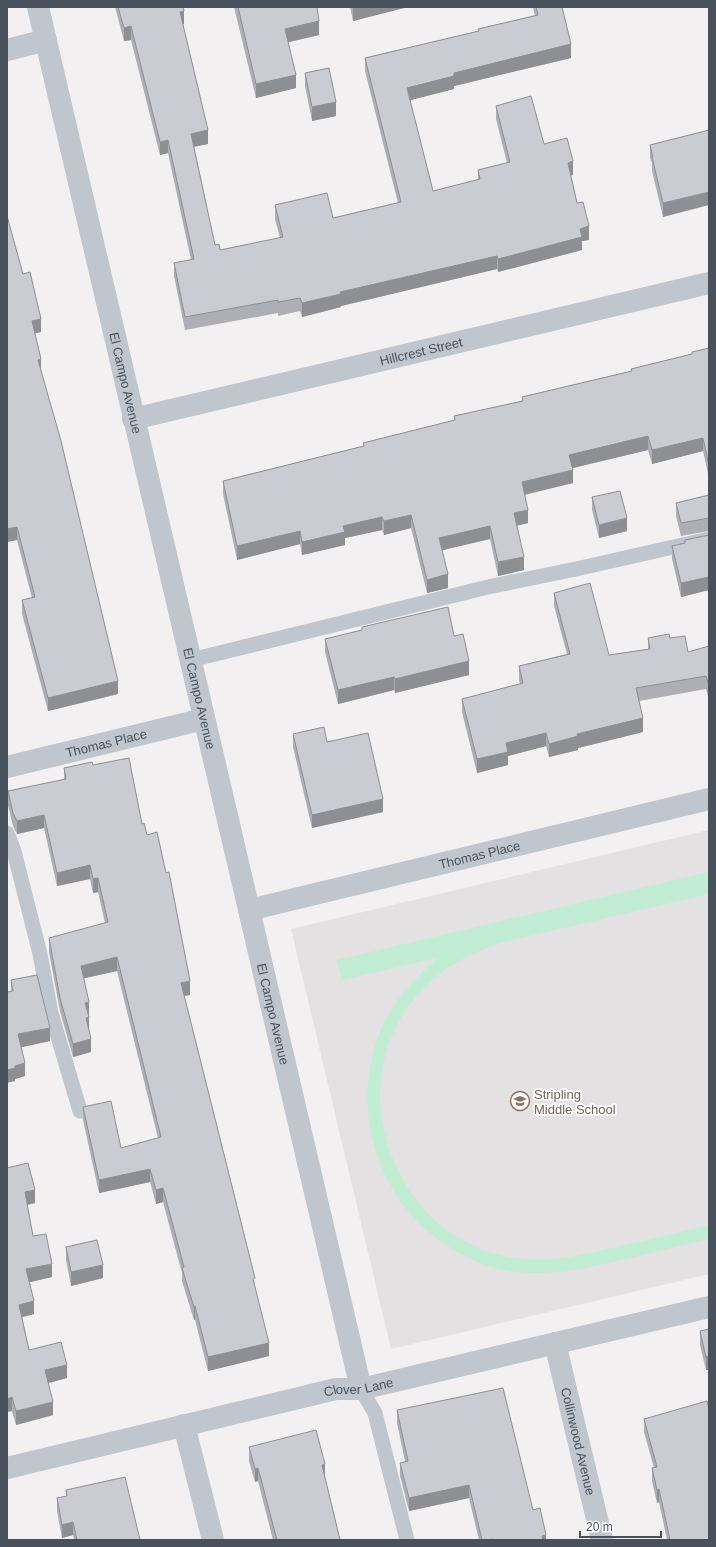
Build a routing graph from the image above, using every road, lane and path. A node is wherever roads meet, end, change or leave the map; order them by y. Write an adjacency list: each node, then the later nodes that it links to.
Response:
1 (38, 7): 2 (street, El Campo Avenue)
2 (46, 40): 3 (street); 5 (street, El Campo Avenue)
3 (7, 50)
4 (709, 283): 5 (street, Hillcrest Street)
5 (133, 419): 7 (street, El Campo Avenue)
6 (709, 539): 7 (lane)
7 (191, 660): 8 (street, El Campo Avenue)
8 (204, 719): 9 (street, Thomas Place); 12 (street, El Campo Avenue)
9 (7, 767)
10 (709, 799): 12 (street, Thomas Place)
11 (7, 833): 13 (lane)
12 (249, 910): 16 (street, El Campo Avenue)
13 (80, 1111)
14 (709, 1307): 15 (street, Clover Lane)
15 (555, 1343): 16 (street, Clover Lane); 21 (street, Collinwood Avenue)
16 (361, 1389): 17 (street, Clover Lane); 20 (lane)
17 (184, 1425): 18 (street, Clover Lane); 19 (street)
18 (7, 1468)
19 (213, 1540)
20 (407, 1540)
21 (602, 1540)

